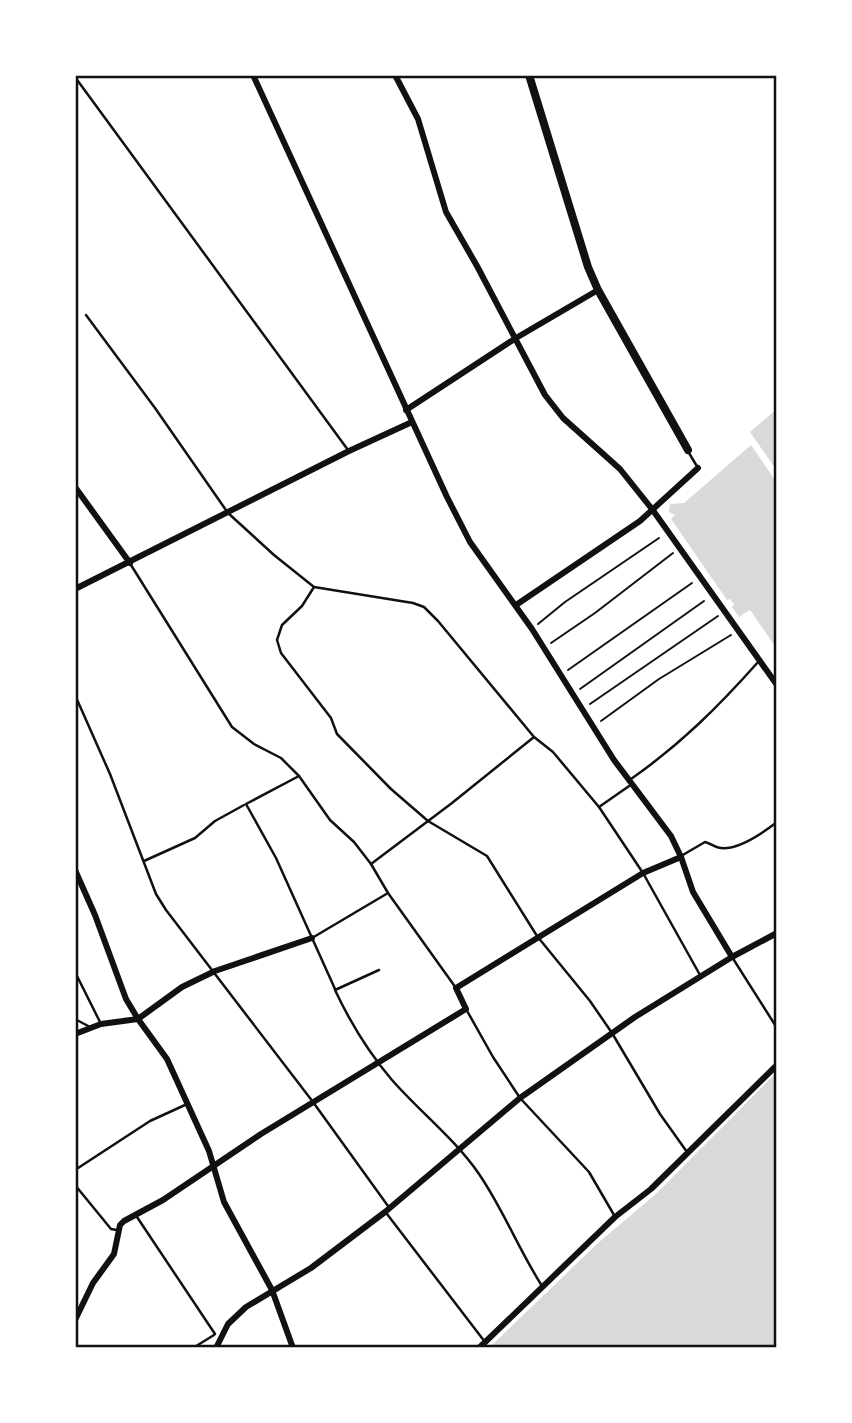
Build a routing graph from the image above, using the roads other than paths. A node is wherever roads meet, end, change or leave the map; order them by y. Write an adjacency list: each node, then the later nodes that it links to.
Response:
1 (253, 75): 8 (street)
2 (395, 75): 7 (street)
3 (529, 75): 5 (street)
4 (75, 77): 11 (lane)
5 (598, 290): 7 (street); 10 (street)
6 (86, 315): 15 (lane)
7 (516, 338): 8 (street); 14 (street)
8 (406, 410): 9 (street)
9 (412, 422): 11 (street); 19 (street)
10 (688, 450): 12 (lane)
11 (349, 451): 15 (street)
12 (698, 468): 14 (street)
13 (75, 487): 16 (street)
14 (652, 509): 19 (street); 20 (street)
15 (228, 513): 16 (street); 17 (lane)
16 (130, 563): 18 (street); 24 (lane)
17 (314, 587): 23 (lane); 28 (lane)
18 (75, 589)
19 (516, 605): 25 (street)
20 (759, 661): 21 (street); 25 (lane)
21 (777, 685)
22 (75, 695): 31 (lane)
23 (534, 737): 27 (lane); 28 (lane)
24 (299, 776): 26 (lane); 32 (lane)
25 (631, 782): 27 (lane); 30 (street)
26 (246, 804): 31 (lane); 38 (lane)
27 (599, 807): 34 (lane)
28 (428, 821): 32 (lane); 37 (lane)
29 (777, 822): 30 (lane)
30 (681, 857): 34 (street); 39 (street)
31 (144, 862): 41 (lane)
32 (371, 864): 35 (lane)
33 (75, 870): 48 (street)
34 (643, 873): 37 (street); 43 (lane)
35 (388, 893): 38 (lane); 44 (lane)
36 (776, 935): 39 (street)
37 (537, 936): 44 (street); 52 (lane)
38 (312, 938): 41 (street); 45 (lane)
39 (732, 957): 43 (street); 51 (lane)
40 (379, 970): 45 (lane)
41 (215, 971): 48 (street); 57 (lane)
42 (75, 972): 49 (lane)
43 (701, 976): 52 (street)
44 (456, 988): 46 (street)
45 (335, 990): 54 (lane)
46 (466, 1009): 54 (street); 56 (lane)
47 (75, 1019): 50 (lane)
48 (138, 1019): 49 (street); 58 (street)
49 (101, 1024): 50 (street)
50 (90, 1027): 53 (street)
51 (777, 1028)
52 (612, 1033): 56 (street); 60 (lane)
53 (75, 1034)
54 (379, 1062): 57 (street); 59 (lane)
55 (777, 1065): 60 (street)
56 (520, 1098): 59 (street); 66 (lane)
57 (313, 1102): 61 (street); 64 (lane)
58 (188, 1103): 61 (street); 62 (lane)
59 (459, 1150): 64 (street); 68 (lane)
60 (688, 1153): 66 (street)
61 (213, 1165): 65 (street); 69 (street)
62 (75, 1170)
63 (75, 1185): 67 (lane)
64 (388, 1211): 69 (street); 72 (lane)
65 (136, 1215): 67 (street); 71 (lane)
66 (615, 1217): 68 (street)
67 (118, 1231): 70 (street)
68 (542, 1286): 72 (street)
69 (272, 1290): 71 (street); 75 (street)
70 (75, 1320)
71 (218, 1334): 73 (lane); 74 (street)
72 (485, 1342): 76 (street)
73 (193, 1348)
74 (216, 1348)
75 (293, 1348)
76 (479, 1348)

